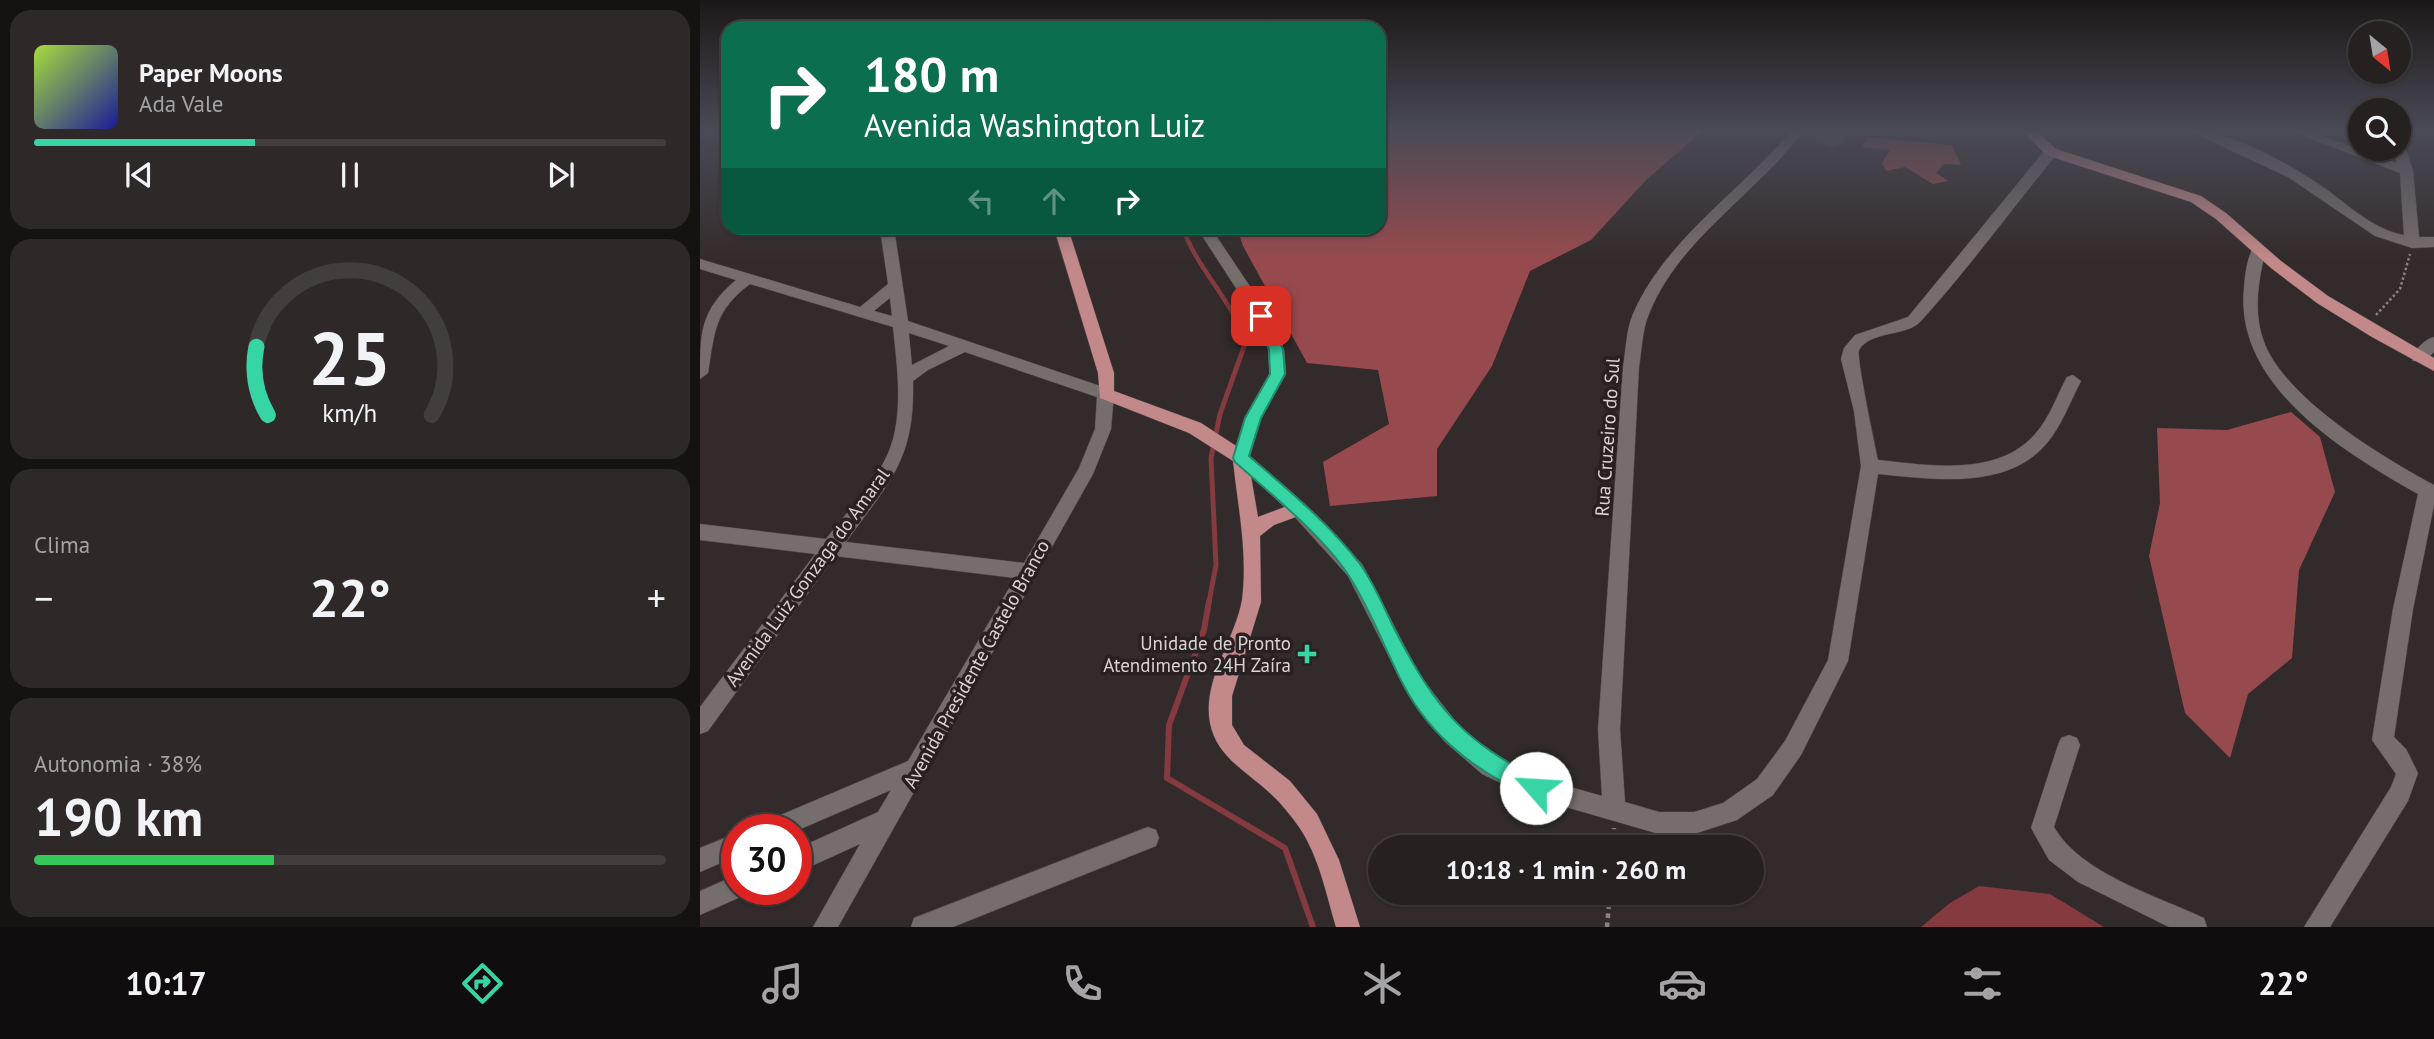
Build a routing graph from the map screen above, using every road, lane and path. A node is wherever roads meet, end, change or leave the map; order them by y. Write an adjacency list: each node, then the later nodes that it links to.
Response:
1 (1760, 173): 38 (street, Rua Cruzeiro do Sul)
2 (2034, 173): 28 (street)
3 (2117, 173): 11 (main road)
4 (2290, 173): 10 (street)
5 (2406, 173): 10 (street)
6 (888, 235): 14 (street, Avenida Luiz Gonzaga do Amaral)
7 (1063, 235): 26 (main road, Avenida Presidente Castelo Branco)
8 (1209, 235): 27 (street)
9 (2434, 242): 10 (street)
10 (2412, 243): 17 (path)
11 (2259, 249): 17 (main road); 29 (street)
12 (700, 264): 13 (street)
13 (747, 279): 15 (street); 23 (street)
14 (896, 285): 15 (street); 16 (street, Avenida Luiz Gonzaga do Amaral)
15 (863, 312): 16 (street)
16 (900, 324): 18 (street); 25 (street, Avenida Luiz Gonzaga do Amaral)
17 (2364, 326): 21 (main road)
18 (930, 334): 20 (street); 25 (street)
19 (2434, 342): 21 (street)
20 (964, 346): 25 (street); 26 (street)
21 (2419, 357): 22 (main road)
22 (2434, 365)
23 (700, 373)
24 (2073, 381): 28 (street)
25 (905, 382): 33 (street, Avenida Luiz Gonzaga do Amaral)
26 (1106, 394): 27 (main road); 34 (street, Avenida Presidente Castelo Branco)
27 (1241, 458): 30 (street); 32 (main road)
28 (1870, 466): 38 (street)
29 (2431, 492): 53 (street)
30 (1298, 509): 32 (main road); 38 (street)
31 (700, 532): 33 (street)
32 (1250, 534): 50 (main road)
33 (829, 548): 34 (street); 35 (street, Avenida Luiz Gonzaga do Amaral)
34 (1027, 571): 37 (street, Avenida Presidente Castelo Branco)
35 (700, 724)
36 (2069, 745): 52 (street)
37 (917, 768): 39 (street); 40 (street, Avenida Presidente Castelo Branco)
38 (1614, 807)
39 (809, 814)
40 (887, 820): 43 (street); 48 (street, Avenida Presidente Castelo Branco)
41 (1148, 838): 49 (street)
42 (721, 851): 44 (street)
43 (812, 854)
44 (700, 860)
45 (721, 894): 46 (street)
46 (700, 903)
47 (1609, 905): 51 (path)
48 (825, 927)
49 (923, 927)
50 (1348, 927)
51 (1607, 927)
52 (2195, 927)
53 (2316, 927)

